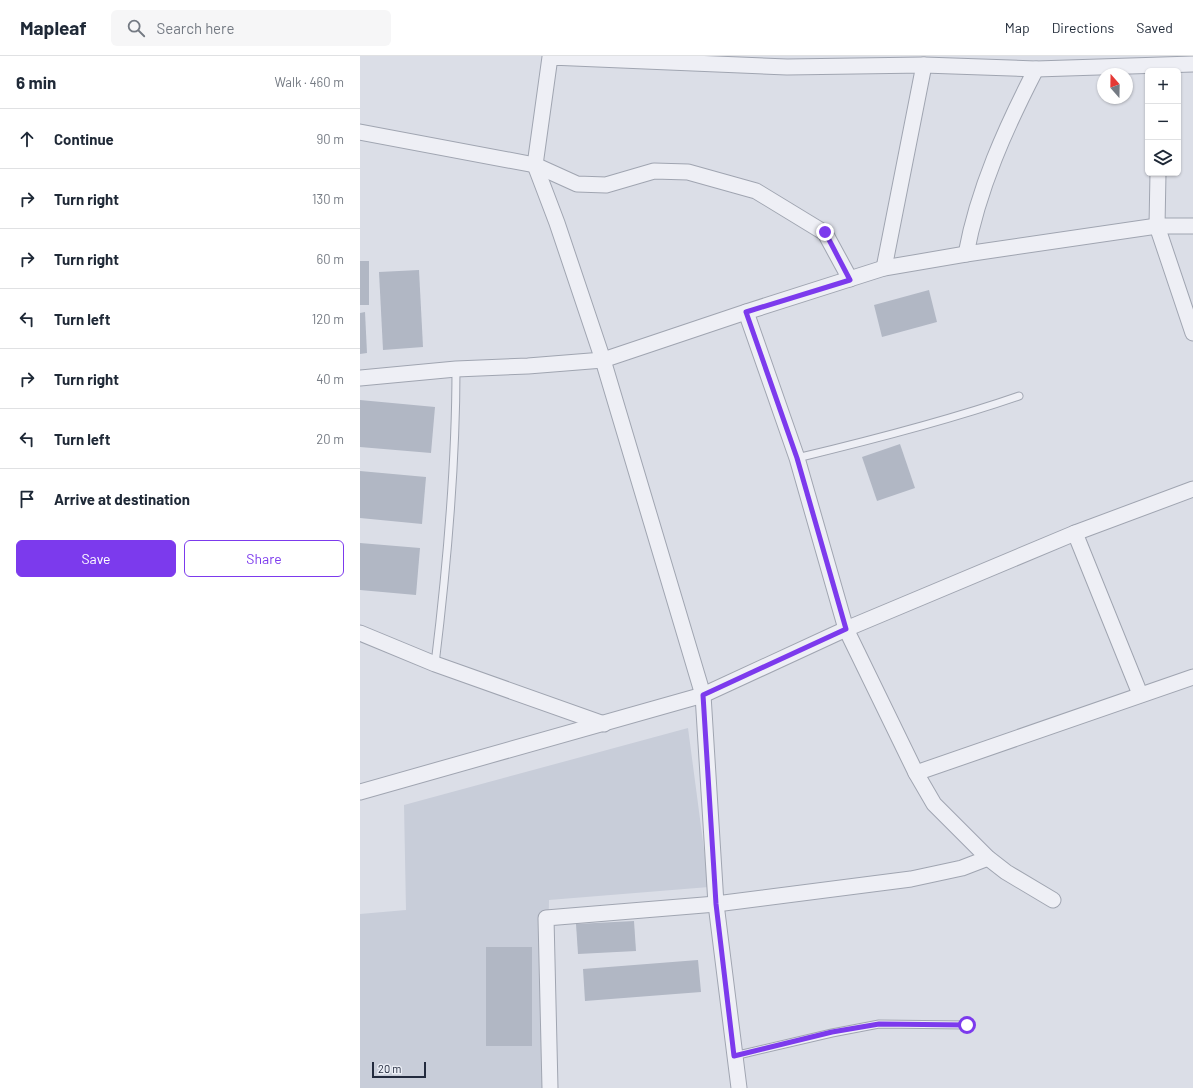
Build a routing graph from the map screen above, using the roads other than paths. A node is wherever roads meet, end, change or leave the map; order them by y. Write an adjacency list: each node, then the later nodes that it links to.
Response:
1 (1159, 64): 2 (street); 4 (street)
2 (1193, 64)
3 (924, 65): 4 (street); 6 (street); 11 (street)
4 (1036, 69): 10 (street)
5 (360, 132): 6 (street)
6 (535, 165): 12 (street); 15 (street)
7 (1158, 176): 8 (street)
8 (1157, 226): 9 (street); 10 (street); 14 (street)
9 (1193, 226)
10 (966, 254): 11 (street)
11 (884, 268): 12 (street)
12 (850, 280): 13 (street)
13 (746, 312): 15 (street); 19 (street)
14 (1193, 333)
15 (603, 360): 16 (street); 27 (street)
16 (456, 369): 17 (street); 24 (lane)
17 (360, 378)
18 (1019, 396): 19 (lane)
19 (797, 458): 22 (street)
20 (1193, 489): 21 (street)
21 (1075, 533): 22 (street); 26 (street)
22 (846, 629): 27 (street); 29 (street)
23 (360, 633): 24 (street)
24 (435, 664): 28 (street)
25 (1193, 677): 26 (street)
26 (1140, 694): 29 (street)
27 (703, 695): 28 (street); 33 (street)
28 (604, 724): 30 (street)
29 (916, 773): 31 (street)
30 (360, 792)
31 (988, 858): 32 (street); 33 (street)
32 (1053, 900)
33 (716, 904): 35 (street); 36 (street)
34 (967, 1025): 35 (lane)
35 (734, 1056): 37 (street)
36 (550, 1088)
37 (739, 1088)

